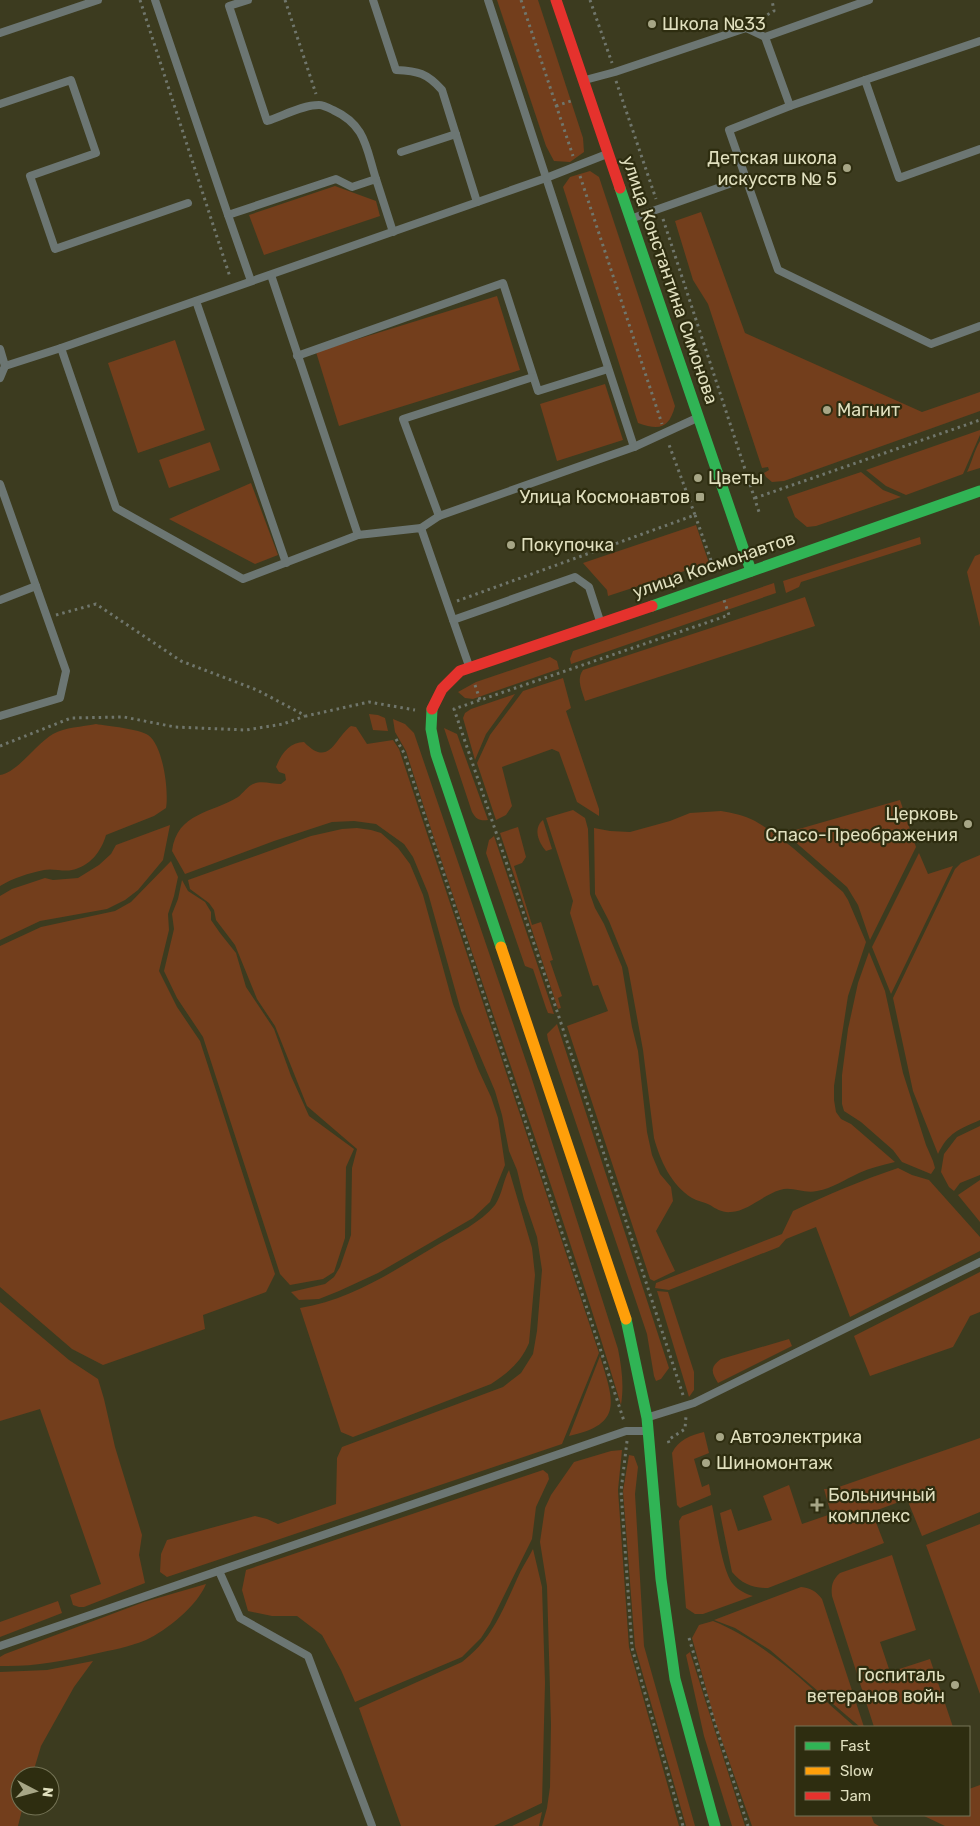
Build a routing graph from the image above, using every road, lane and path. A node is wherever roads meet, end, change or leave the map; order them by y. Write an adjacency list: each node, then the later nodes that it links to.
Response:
1 (98, 0): 14 (lane)
2 (140, 0): 43 (path)
3 (155, 0): 38 (lane)
4 (248, 0): 24 (lane)
5 (285, 0): 24 (path)
6 (373, 0): 27 (lane)
7 (488, 0): 32 (lane)
8 (521, 0): 25 (path)
9 (556, 0): 18 (main road, улица Константина Симонова)
10 (590, 0): 17 (path)
11 (772, 0): 13 (path)
12 (869, 0): 15 (lane)
13 (746, 28): 15 (lane); 17 (lane)
14 (0, 33)
15 (765, 37): 26 (lane)
16 (980, 41): 19 (lane)
17 (615, 72): 18 (lane); 20 (path)
18 (584, 80): 30 (main road, улица Константина Симонова)
19 (865, 80): 26 (lane); 28 (lane)
20 (616, 85): 21 (path); 37 (path)
21 (612, 87)
22 (571, 101): 25 (path)
23 (0, 104): 36 (lane)
24 (320, 105): 34 (lane)
25 (556, 106): 31 (path)
26 (790, 106): 33 (lane)
27 (456, 134): 29 (lane); 35 (lane)
28 (980, 149)
29 (401, 152)
30 (608, 154): 31 (lane); 39 (main road, улица Константина Симонова)
31 (577, 167): 32 (lane); 55 (path)
32 (546, 178): 35 (lane); 50 (lane)
33 (746, 178): 37 (lane); 45 (lane)
34 (376, 179): 38 (lane); 40 (lane)
35 (477, 202): 40 (lane)
36 (188, 203)
37 (659, 208): 39 (lane); 59 (path)
38 (228, 215): 42 (lane)
39 (631, 219): 53 (main road, улица Константина Симонова)
40 (393, 232): 41 (lane)
41 (270, 275): 42 (lane); 48 (lane)
42 (251, 282): 43 (lane)
43 (233, 288): 44 (lane)
44 (196, 301): 46 (lane); 65 (lane)
45 (980, 326)
46 (61, 348): 49 (lane); 65 (lane)
47 (0, 349): 49 (lane)
48 (297, 356): 51 (lane); 64 (lane)
49 (2, 368): 52 (lane)
50 (608, 369): 51 (lane); 56 (lane)
51 (533, 377): 62 (lane)
52 (0, 378)
53 (699, 417): 55 (lane); 66 (main road, улица Константина Симонова)
54 (980, 420): 59 (path)
55 (664, 432): 56 (lane); 60 (path)
56 (634, 446): 62 (lane)
57 (0, 484): 68 (lane)
58 (980, 490): 66 (main road, улица Космонавтов)
59 (755, 498): 61 (path)
60 (695, 515): 67 (path); 70 (path)
61 (760, 515)
62 (439, 516): 63 (lane)
63 (421, 528): 64 (lane); 70 (lane)
64 (358, 535): 65 (lane)
65 (286, 563)
66 (751, 571): 67 (main road, улица Космонавтов)
67 (719, 583): 73 (main road, улица Космонавтов); 81 (path)
68 (36, 586): 69 (lane); 71 (lane)
69 (0, 600)
70 (448, 605): 72 (lane)
71 (47, 617): 76 (lane); 77 (path)
72 (453, 620): 73 (lane); 74 (lane)
73 (601, 623): 74 (main road, улица Космонавтов)
74 (465, 670): 75 (main road)
75 (430, 713): 77 (path); 82 (main road)
76 (0, 716)
77 (306, 716): 79 (path)
78 (396, 739): 83 (path)
79 (0, 746)
80 (980, 1262): 81 (lane)
81 (687, 1406): 82 (lane); 85 (path)
82 (647, 1418): 84 (main road)
83 (626, 1431): 84 (lane); 86 (lane); 90 (path)
84 (648, 1431): 91 (main road)
85 (669, 1449)
86 (218, 1571): 88 (lane); 89 (lane)
87 (688, 1631): 92 (path)
88 (0, 1646)
89 (372, 1826)
90 (683, 1826)
91 (715, 1826)
92 (748, 1826)

